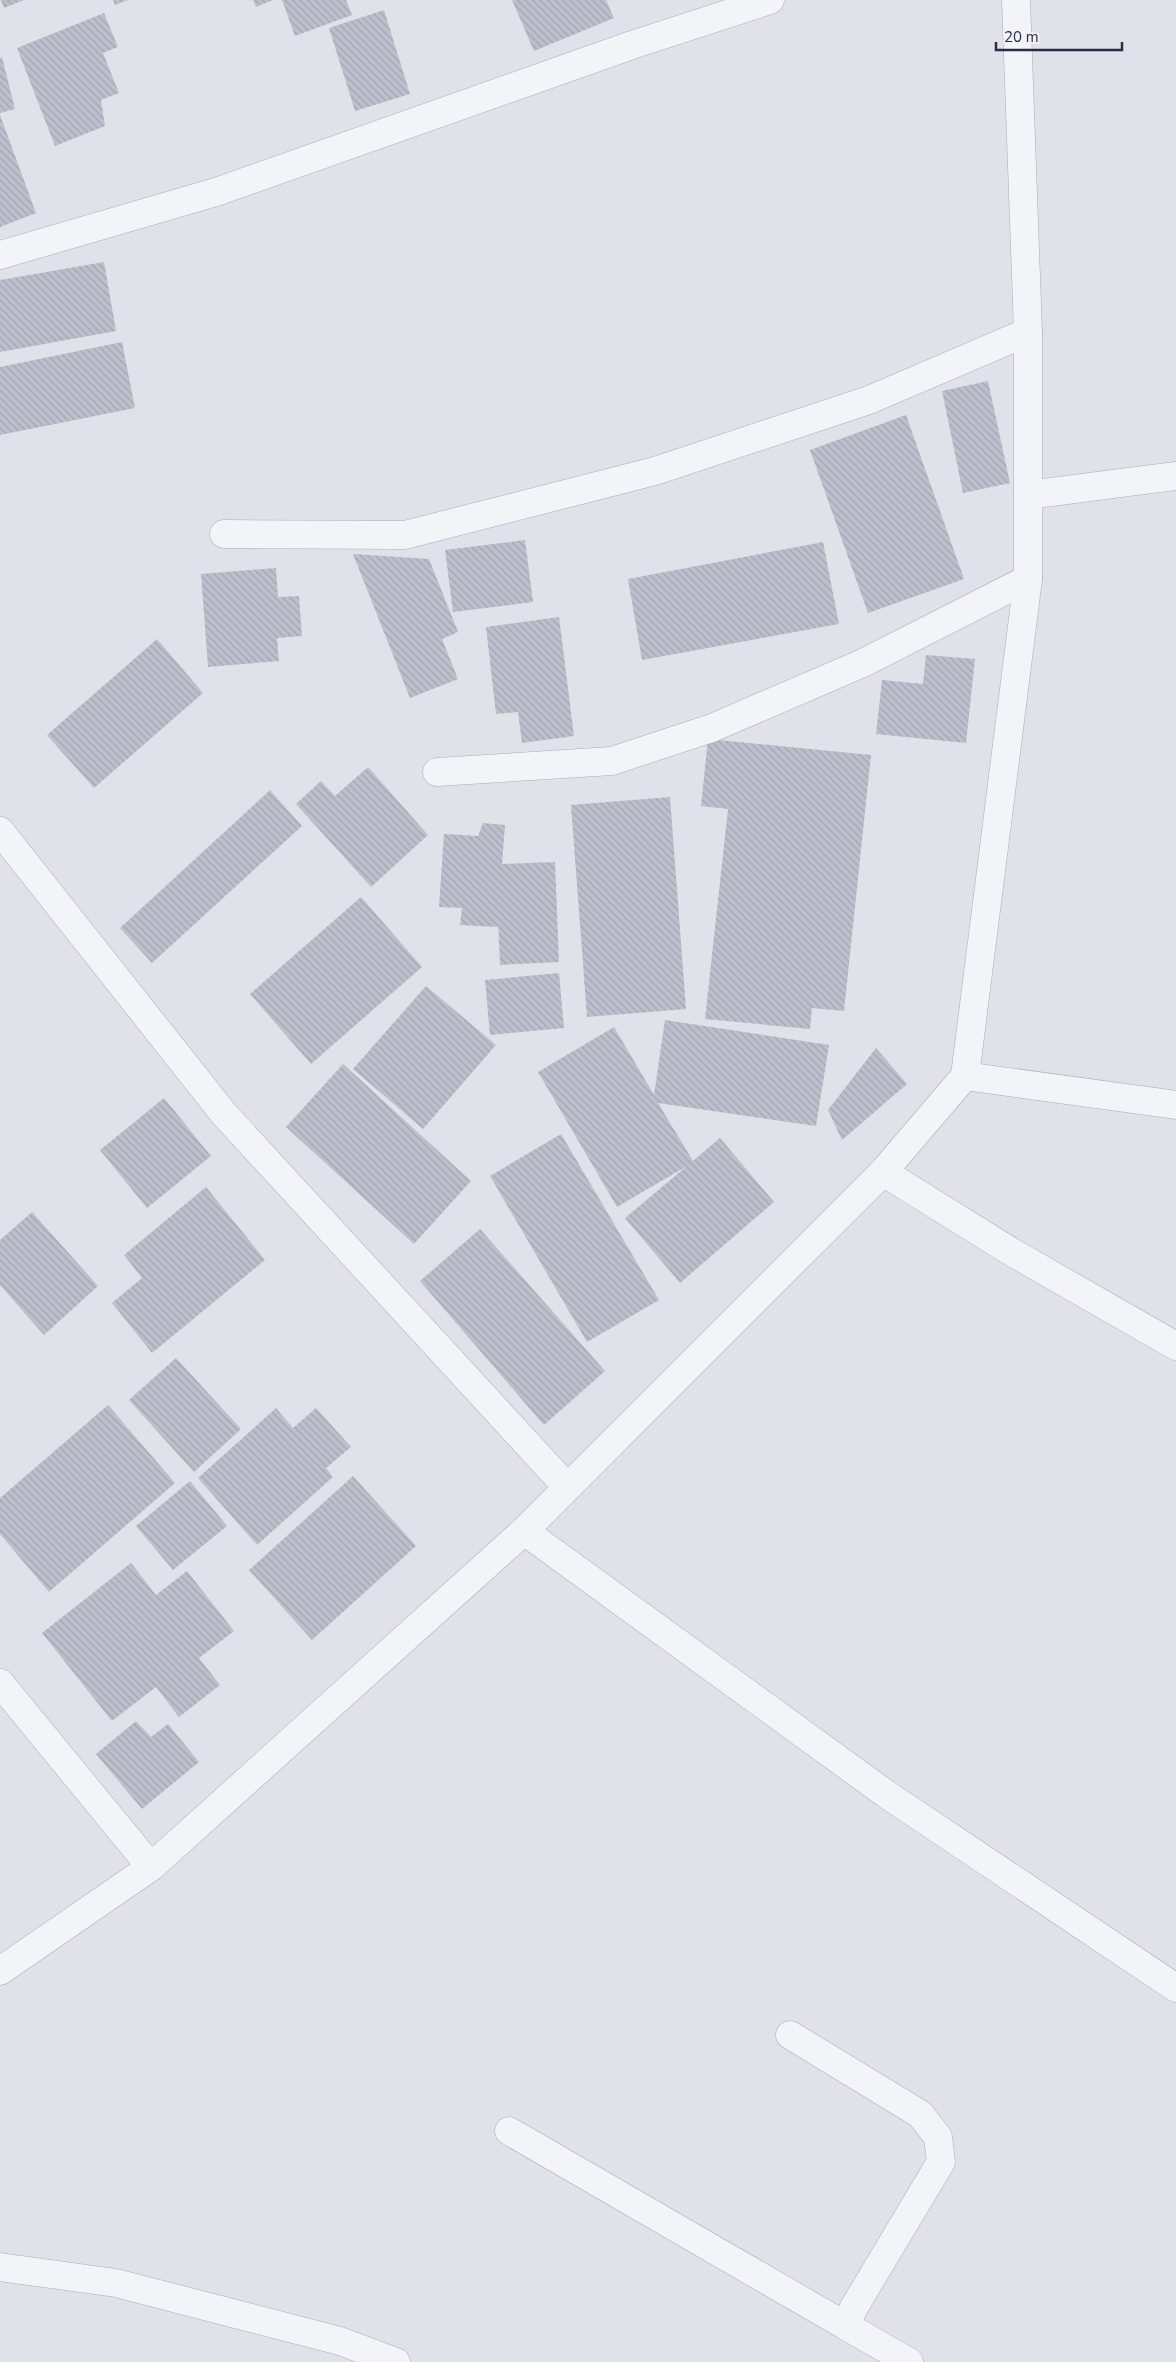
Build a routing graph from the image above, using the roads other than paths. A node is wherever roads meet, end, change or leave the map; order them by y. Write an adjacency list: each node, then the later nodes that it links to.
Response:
1 (770, 0): 3 (street)
2 (1016, 0): 4 (street)
3 (0, 255)
4 (1028, 332): 6 (street); 7 (street)
5 (1176, 476): 6 (street)
6 (1028, 495): 8 (street)
7 (224, 534)
8 (1028, 579): 9 (street); 11 (street)
9 (437, 772)
10 (0, 831): 15 (street)
11 (965, 1076): 12 (street); 13 (street)
12 (1176, 1105)
13 (883, 1172): 14 (street); 15 (street)
14 (1176, 1346)
15 (568, 1487): 16 (street)
16 (524, 1531): 18 (street); 20 (street)
17 (0, 1683): 18 (street)
18 (150, 1867): 19 (street)
19 (0, 1971)
20 (1176, 1988)
21 (790, 2035): 24 (street)
22 (509, 2131): 24 (street)
23 (0, 2267): 25 (street)
24 (846, 2326): 26 (street)
25 (396, 2362)
26 (909, 2362)

